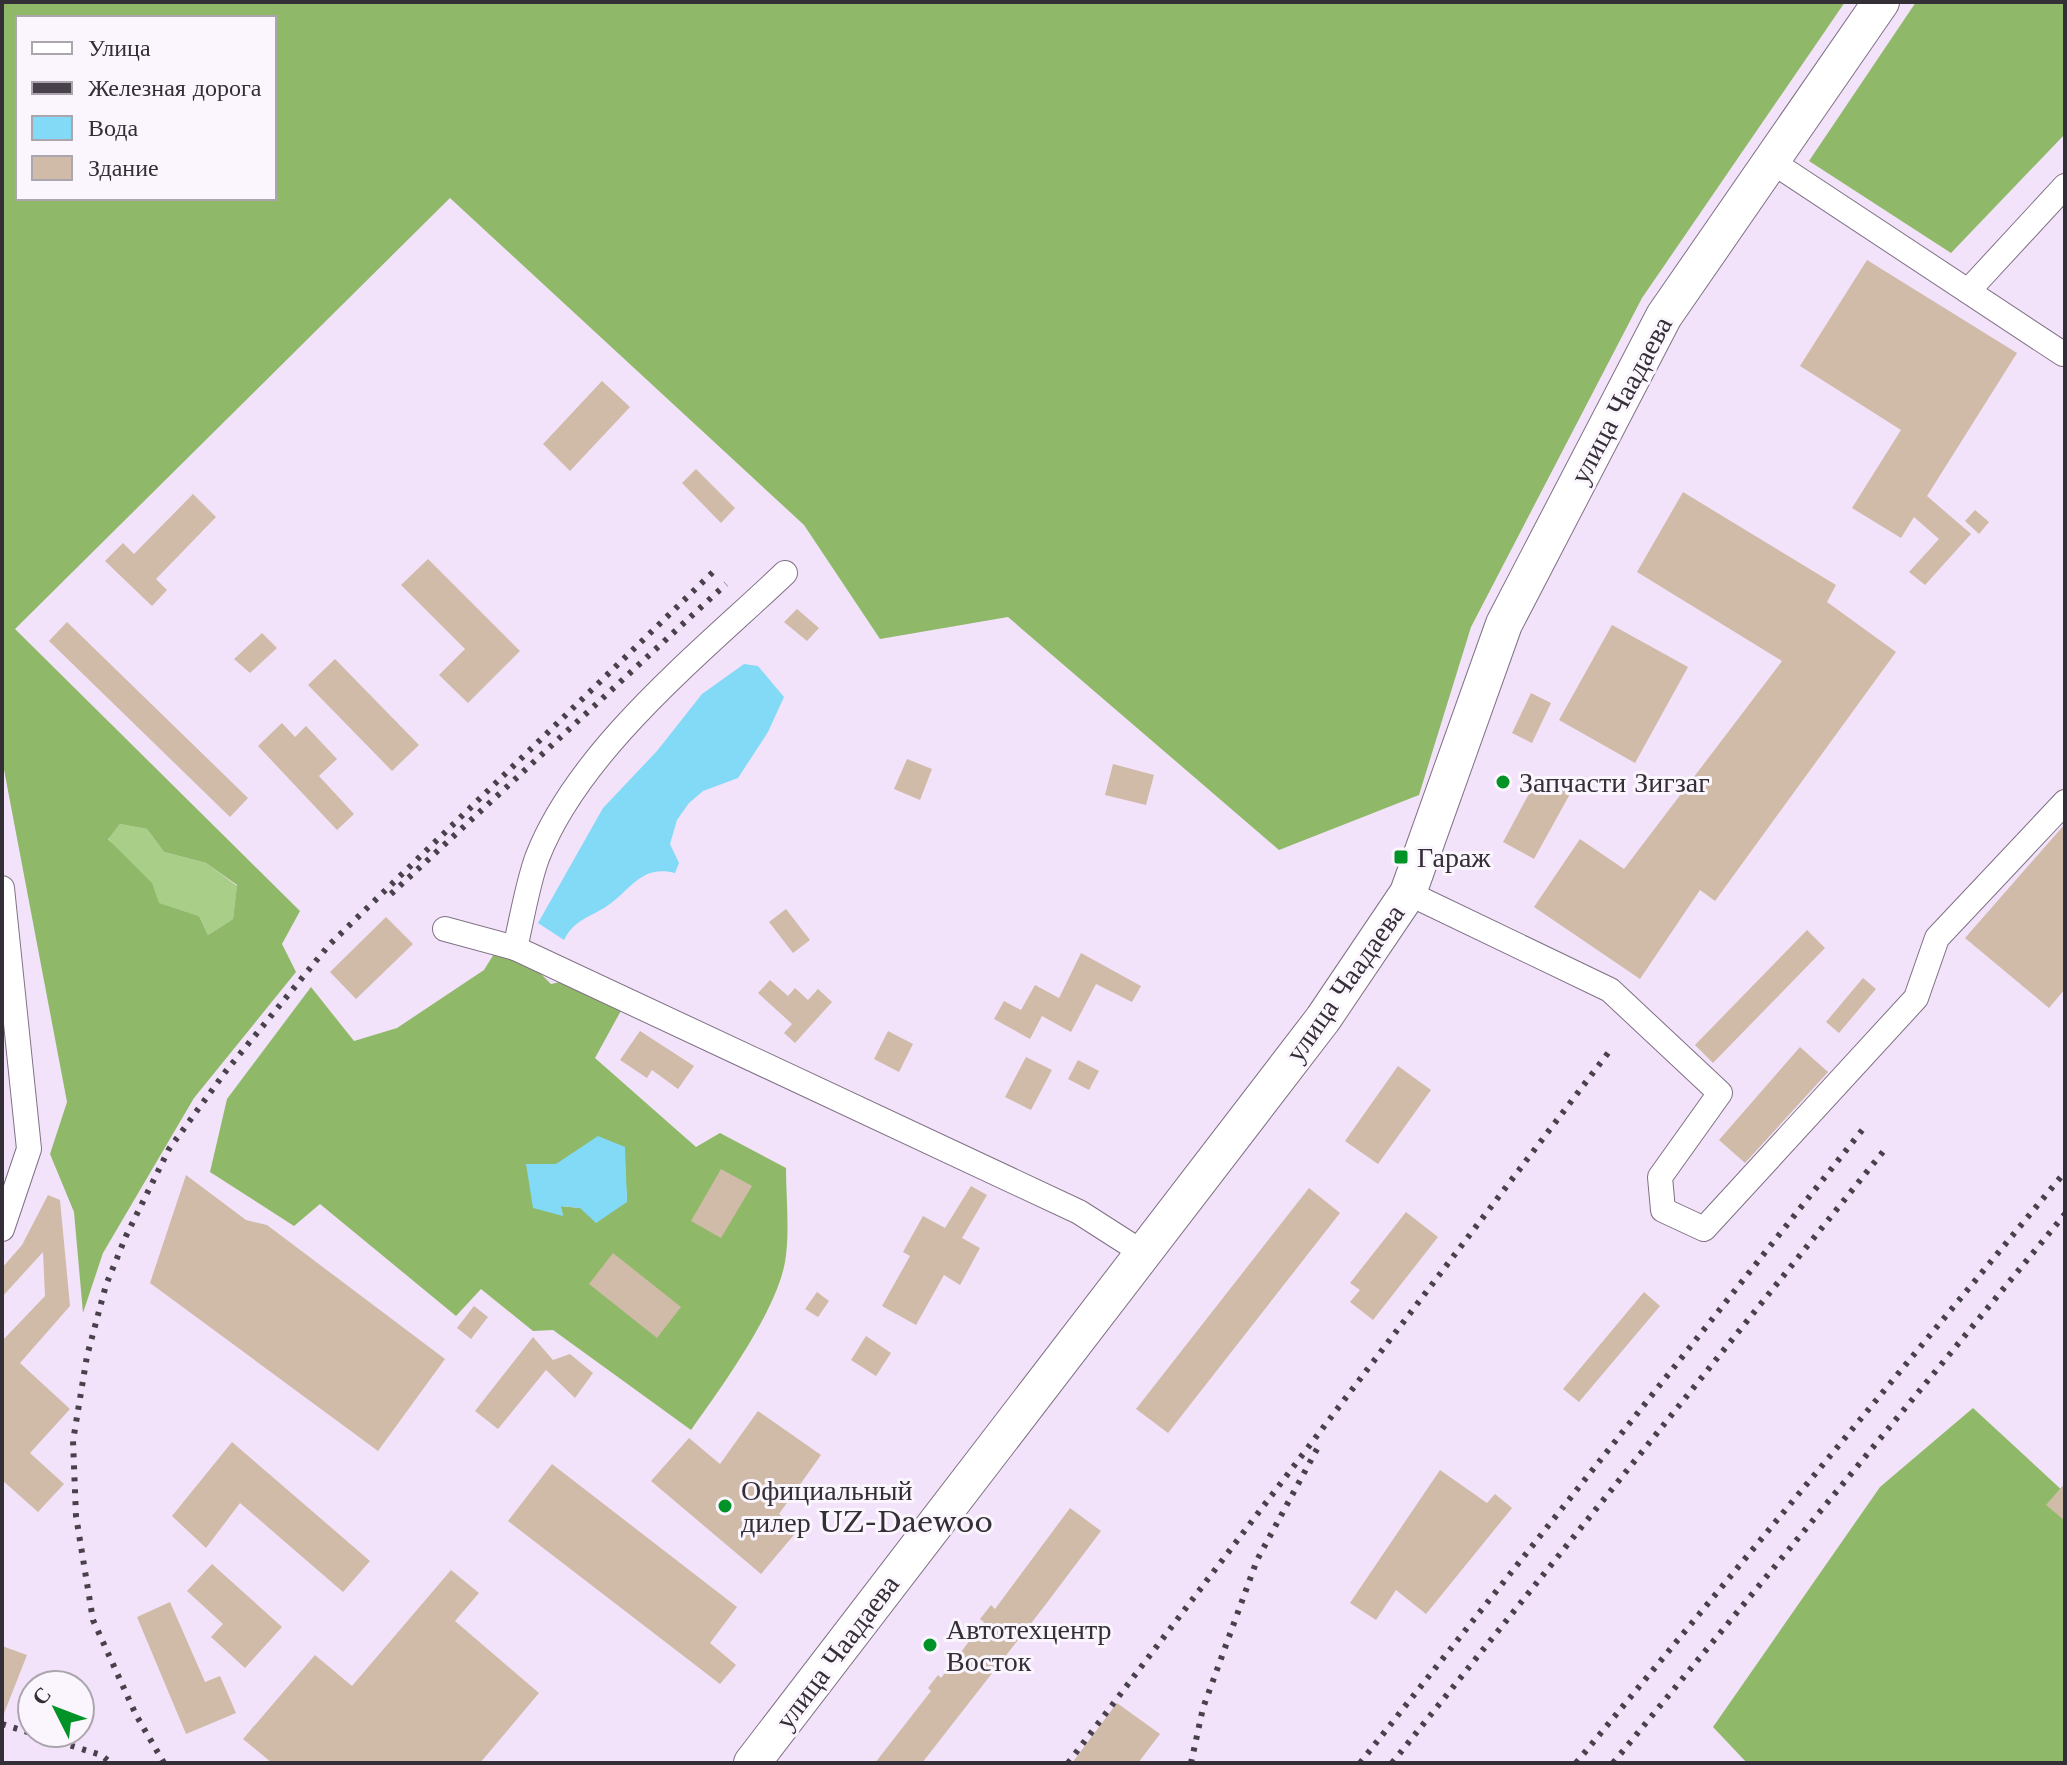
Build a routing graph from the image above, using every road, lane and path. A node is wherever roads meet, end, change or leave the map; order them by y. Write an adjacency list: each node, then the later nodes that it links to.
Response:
1 (1881, 2): 2 (main road, улица Чаадаева)
2 (1771, 161): 4 (street); 9 (main road, улица Чаадаева)
3 (2065, 186): 4 (street)
4 (1968, 291): 5 (street)
5 (2063, 354)
6 (785, 573): 11 (street)
7 (2065, 802): 9 (street)
8 (2, 888): 12 (street)
9 (1408, 893): 13 (main road, улица Чаадаева)
10 (445, 929): 11 (street)
11 (515, 948): 13 (street)
12 (2, 1229)
13 (1143, 1253): 14 (main road, улица Чаадаева)
14 (752, 1763)

